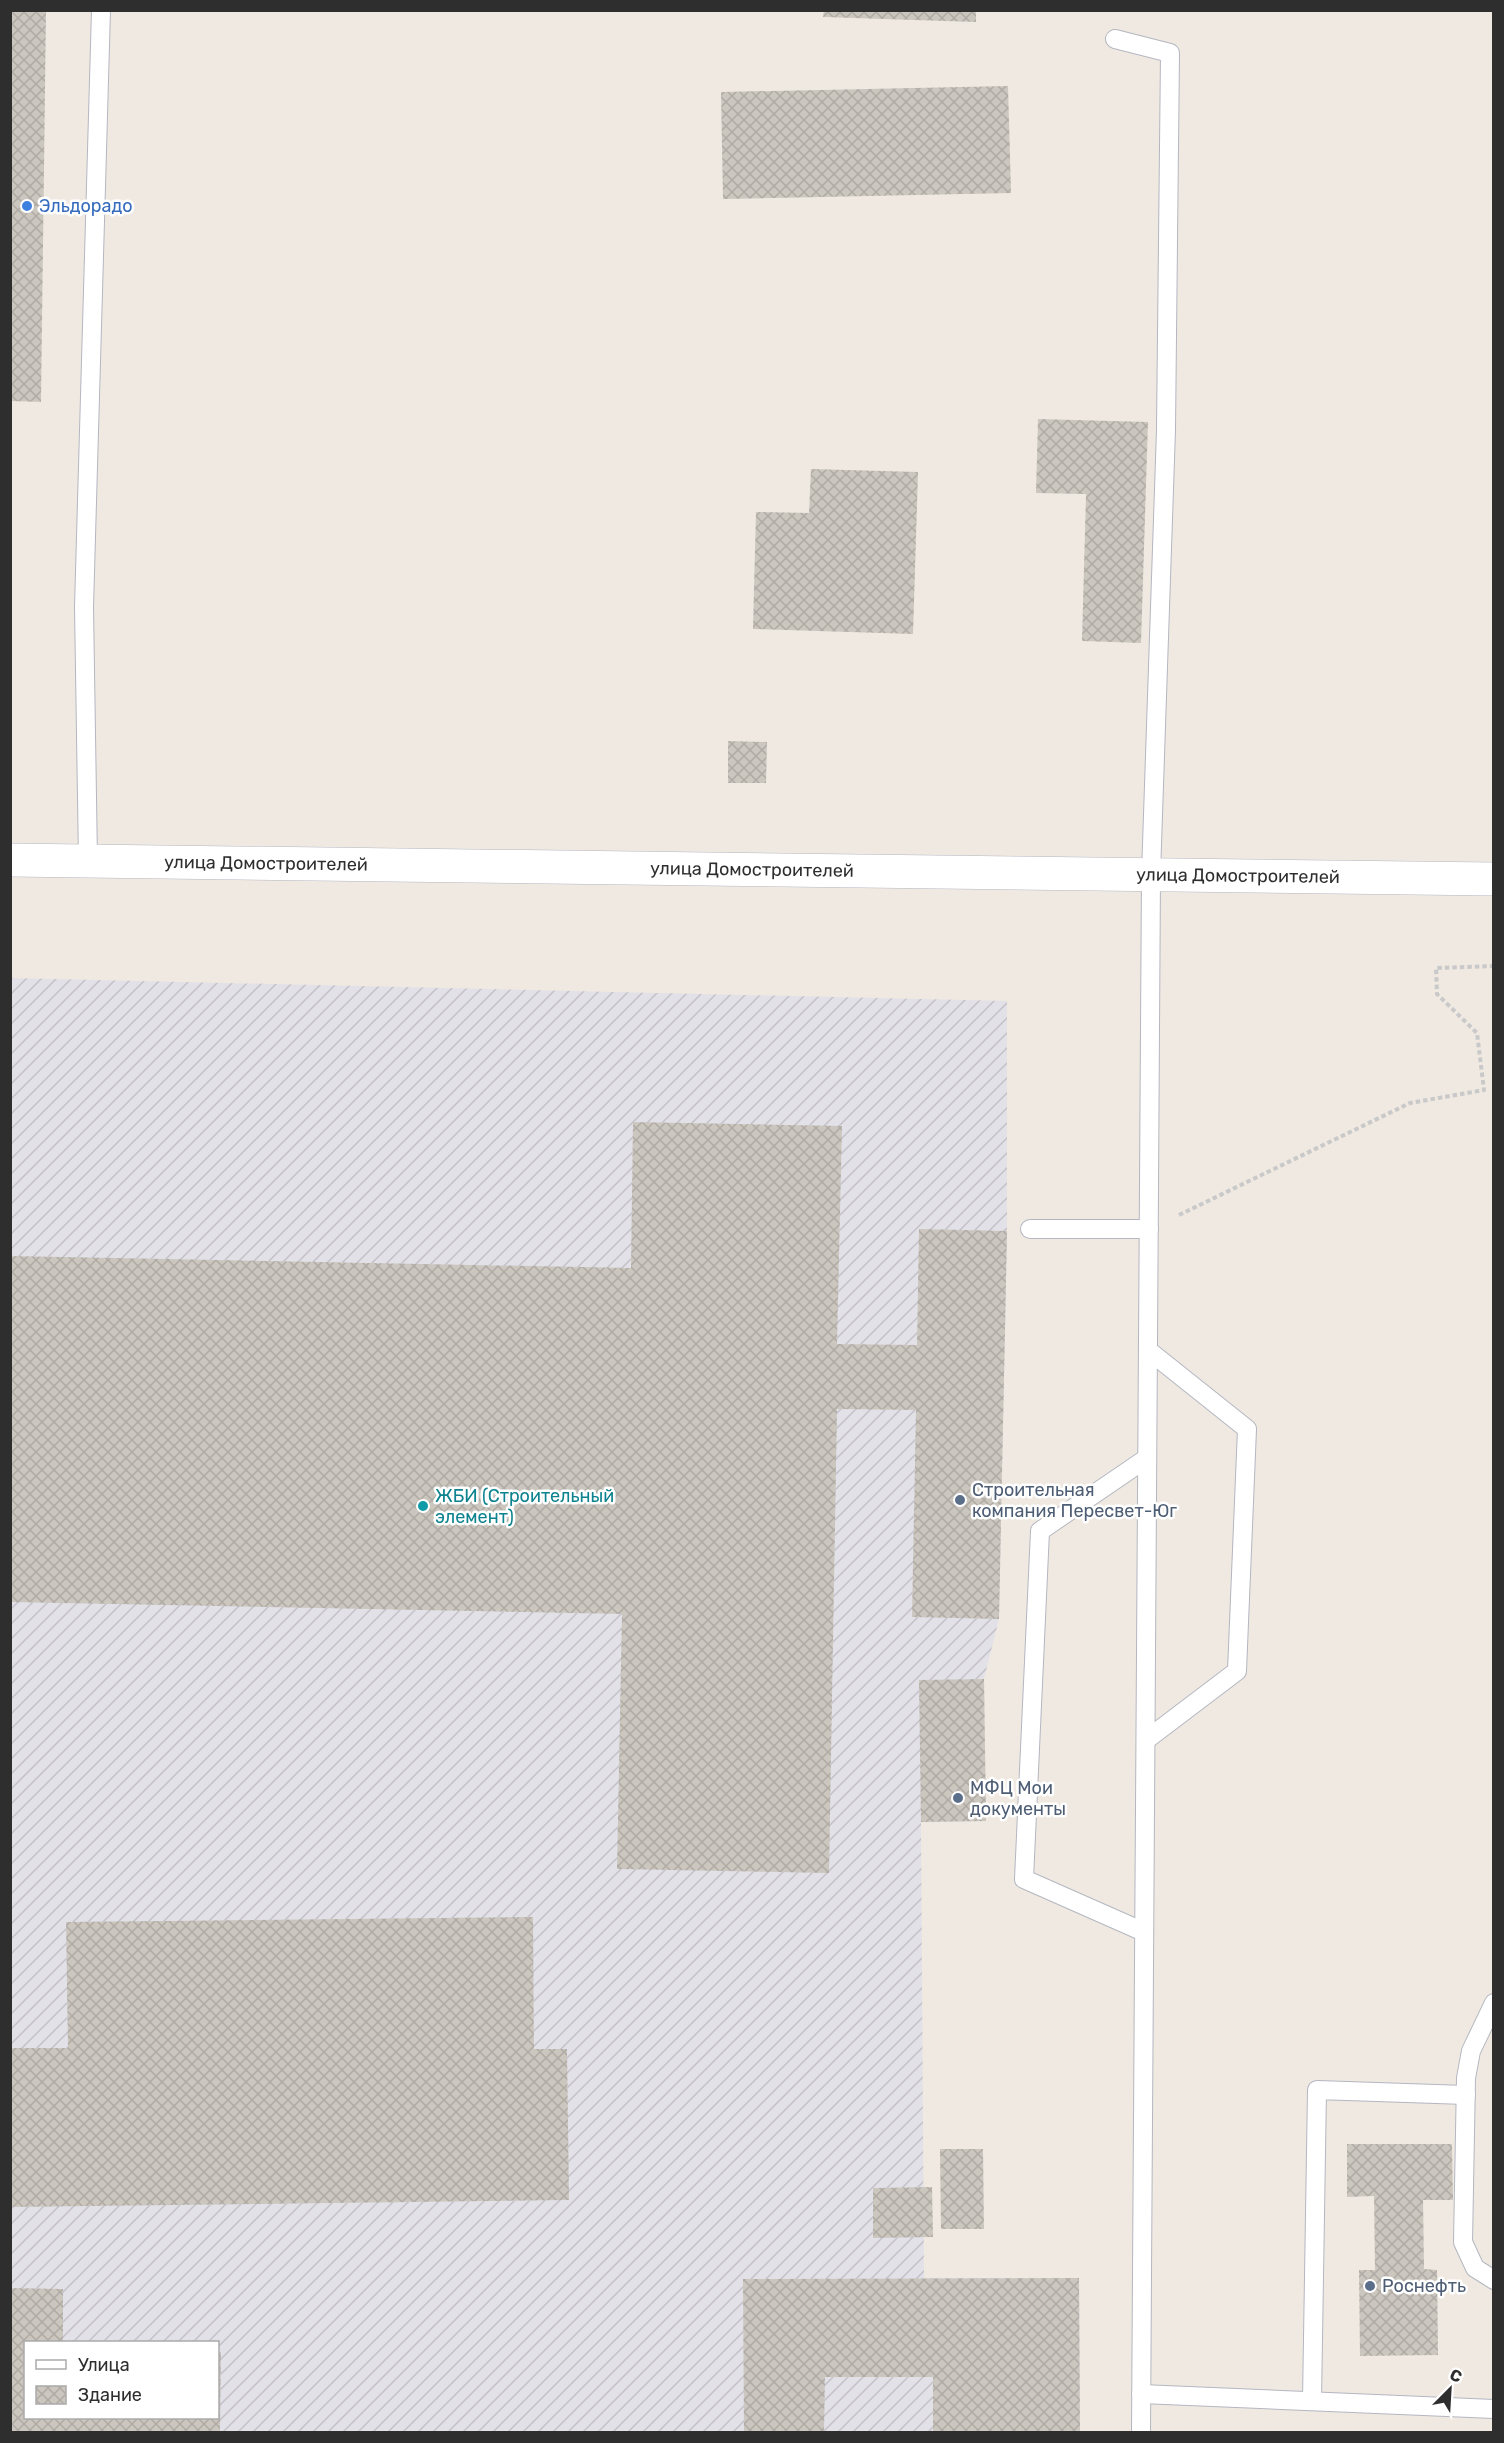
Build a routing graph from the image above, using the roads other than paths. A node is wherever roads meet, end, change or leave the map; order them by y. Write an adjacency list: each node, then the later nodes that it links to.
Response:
1 (101, 10): 4 (lane)
2 (1115, 39): 5 (lane)
3 (10, 860): 4 (street, улица Домостроителей)
4 (88, 861): 5 (street, улица Домостроителей)
5 (1151, 874): 6 (street, улица Домостроителей); 8 (lane)
6 (1494, 879)
7 (1030, 1229): 8 (lane)
8 (1149, 1229): 9 (lane)
9 (1148, 1350): 10 (lane); 11 (lane)
10 (1147, 1458): 11 (lane); 12 (lane)
11 (1146, 1740): 12 (lane)
12 (1144, 1932): 16 (lane)
13 (1494, 2004): 14 (lane)
14 (1466, 2095): 15 (lane); 17 (lane)
15 (1494, 2280)
16 (1142, 2394): 17 (lane); 19 (lane)
17 (1312, 2401): 18 (lane)
18 (1494, 2409)
19 (1141, 2433)

